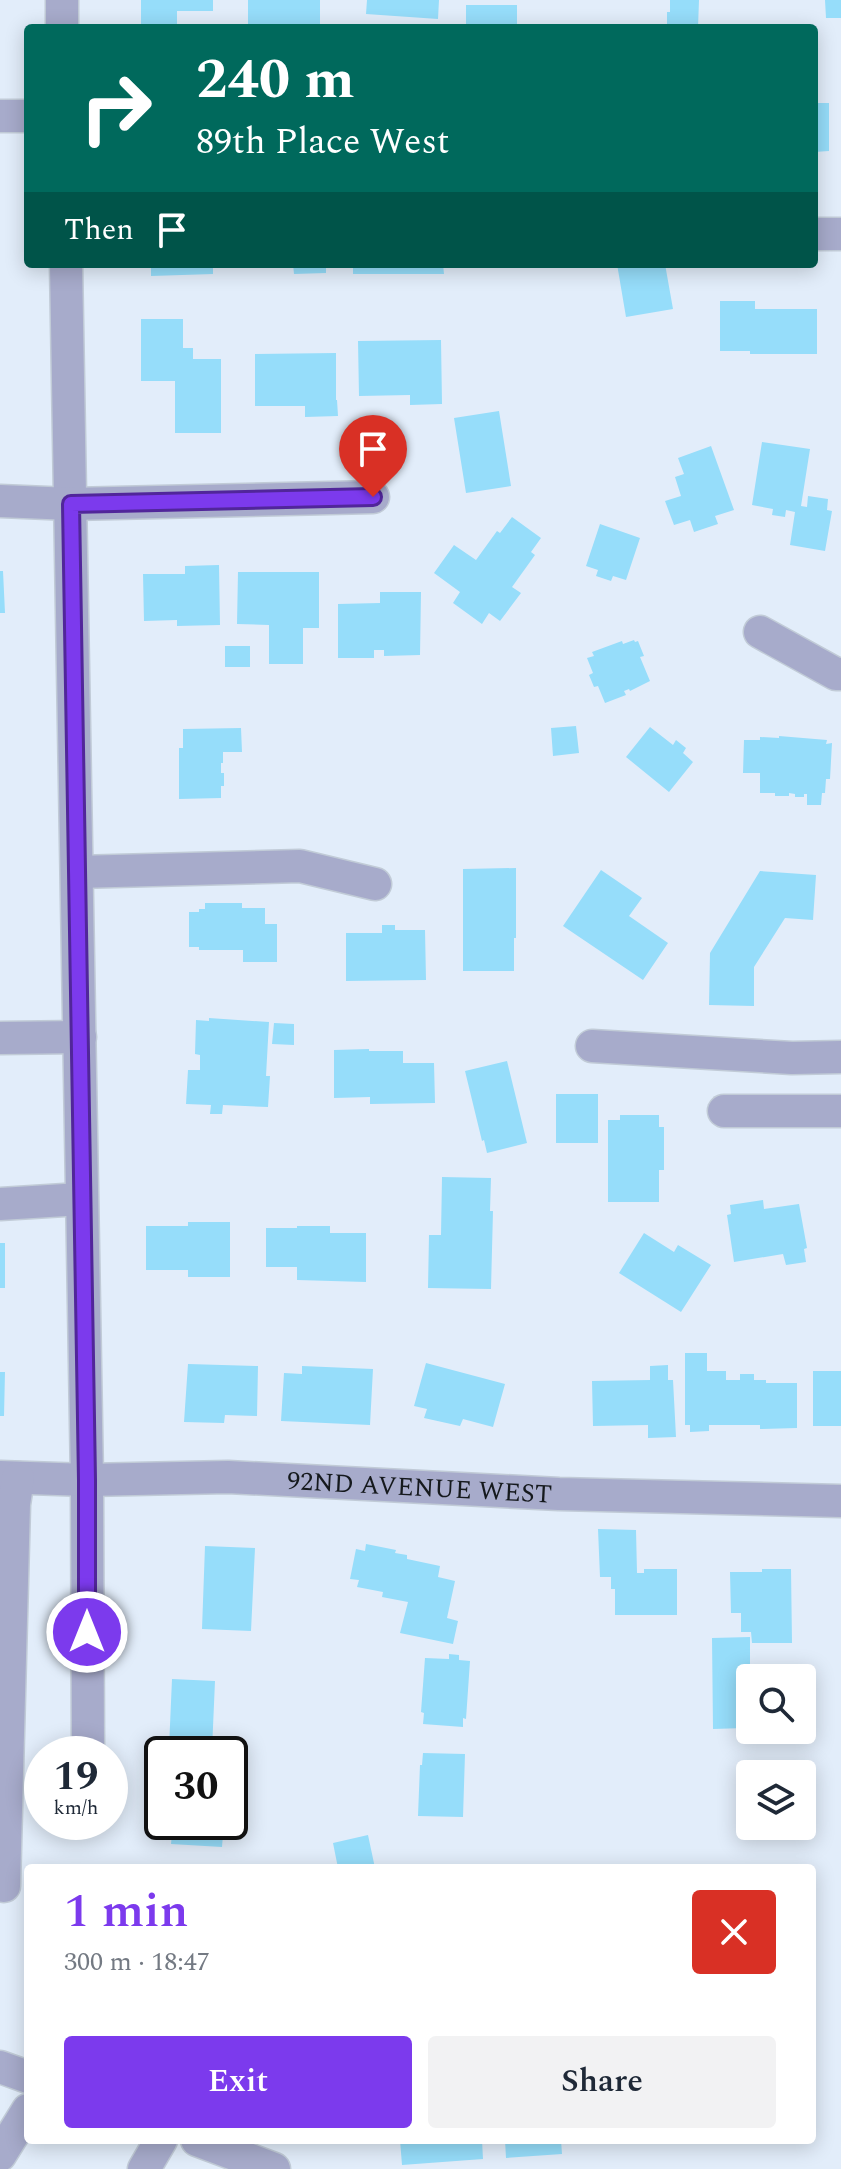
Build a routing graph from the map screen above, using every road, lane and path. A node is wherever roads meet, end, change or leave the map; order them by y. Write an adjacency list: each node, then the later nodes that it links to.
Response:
1 (62, 0): 2 (street)
2 (62, 24)
3 (0, 116): 4 (street)
4 (24, 116)
5 (818, 234): 6 (street)
6 (841, 234)
7 (66, 268): 10 (street)
8 (373, 497): 10 (street)
9 (0, 501): 10 (street)
10 (71, 504): 13 (street)
11 (760, 632): 12 (street)
12 (841, 674)
13 (77, 872): 14 (street); 15 (street)
14 (375, 884)
15 (80, 1037): 16 (street); 21 (street)
16 (0, 1038)
17 (592, 1046): 18 (street)
18 (841, 1057)
19 (724, 1111): 20 (street)
20 (841, 1111)
21 (81, 1199): 22 (street); 24 (street)
22 (0, 1204)
23 (9, 1477): 24 (street, 92ND AVENUE WEST); 27 (street)
24 (87, 1480): 25 (street, 92ND AVENUE WEST); 26 (street)
25 (841, 1501)
26 (88, 1736)
27 (4, 1886)
28 (0, 2067): 29 (street)
29 (24, 2076)
30 (24, 2116): 33 (street)
31 (159, 2144): 35 (street)
32 (207, 2144): 34 (street)
33 (0, 2155)
34 (262, 2167)
35 (144, 2169)

